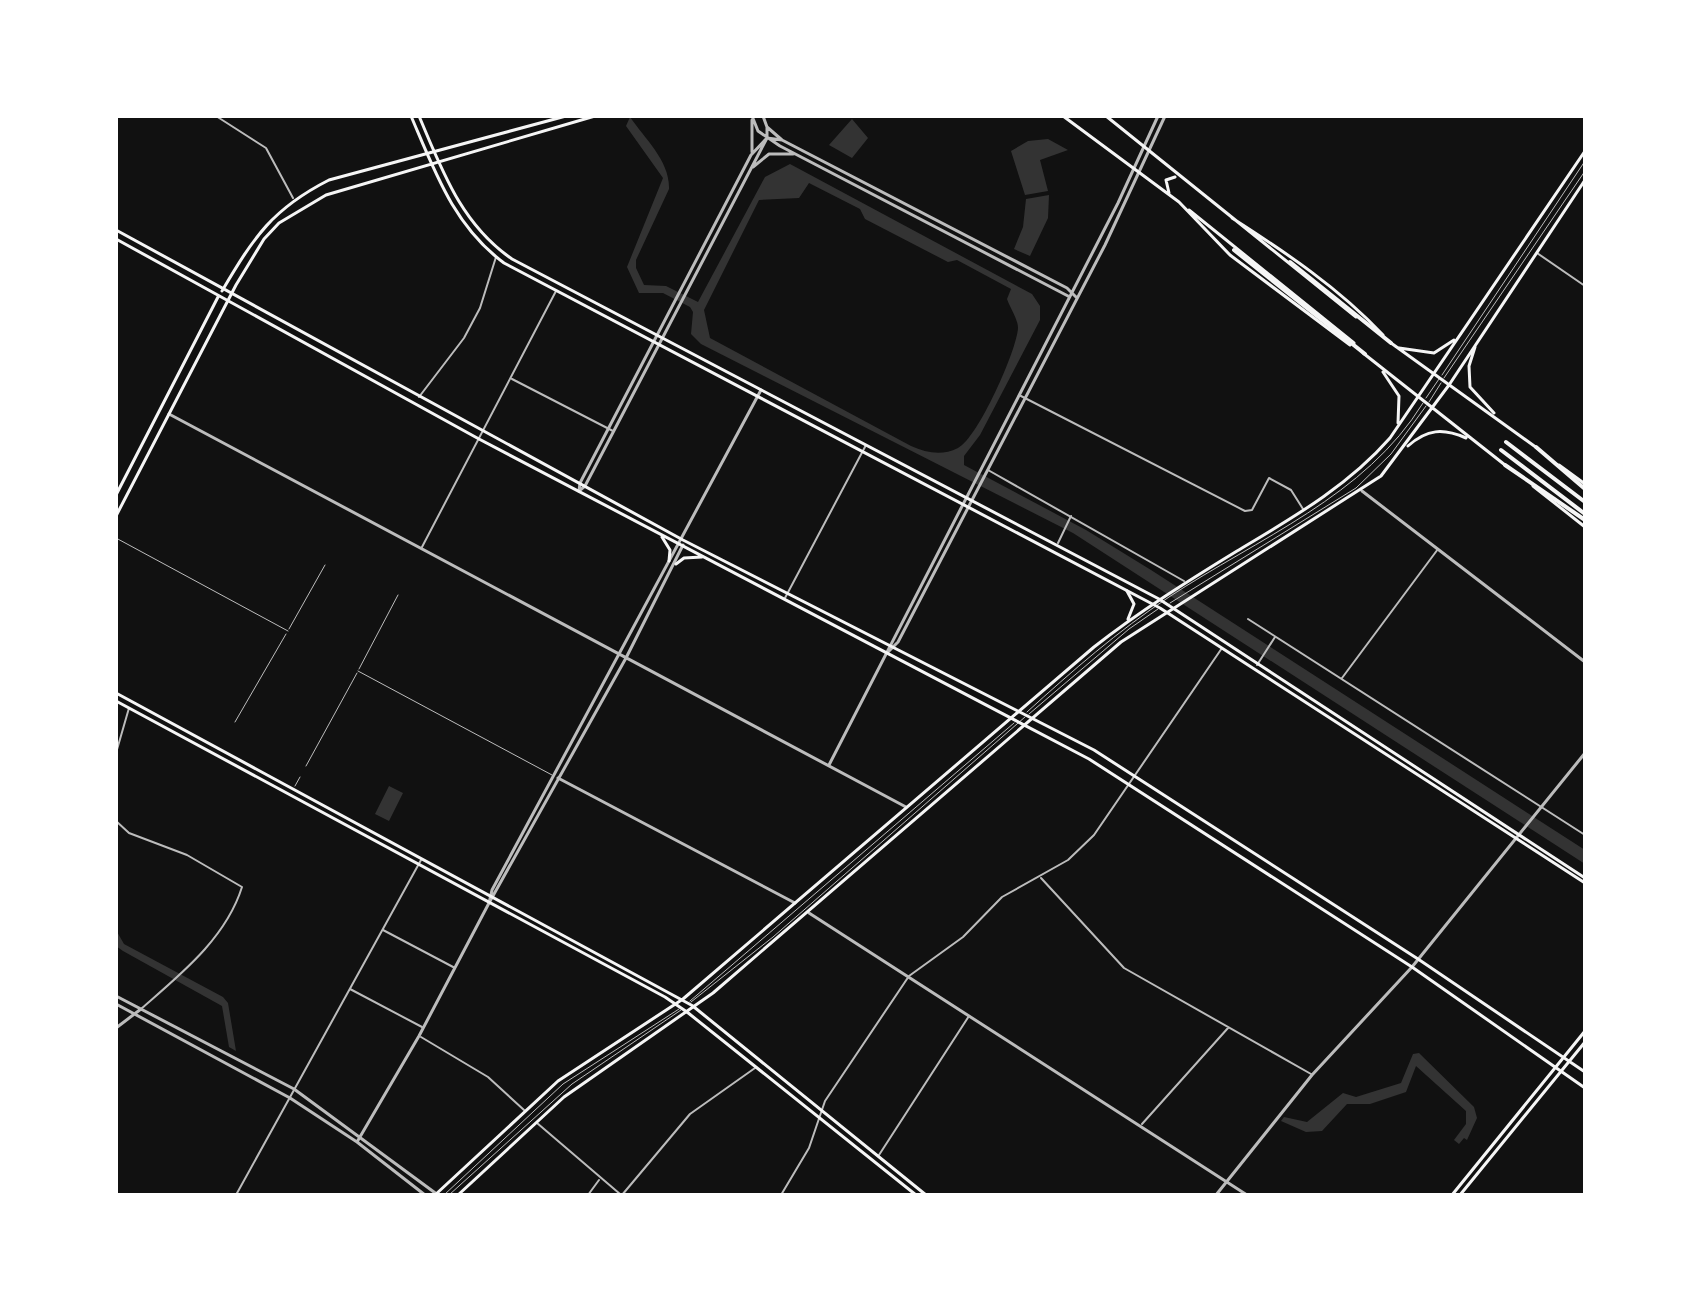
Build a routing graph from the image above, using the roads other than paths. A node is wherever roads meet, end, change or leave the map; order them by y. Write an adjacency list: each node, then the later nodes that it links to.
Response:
1 (216, 116): 32 (street)
2 (411, 116): 18 (main road)
3 (419, 116): 16 (main road)
4 (566, 116): 16 (main road)
5 (595, 116): 22 (main road)
6 (752, 116): 13 (street); 20 (street)
7 (763, 116): 12 (street)
8 (1063, 116): 26 (main road)
9 (1106, 116): 15 (main road)
10 (1158, 116): 15 (street)
11 (1165, 116): 19 (street)
12 (767, 127): 13 (street); 14 (street)
13 (767, 138): 14 (street); 20 (street); 21 (street); 25 (street)
14 (782, 140): 45 (street)
15 (1144, 146): 19 (main road); 26 (street)
16 (433, 150): 18 (main road); 22 (main road)
17 (1585, 151): 49 (main road)
18 (426, 152): 24 (main road); 32 (main road)
19 (1150, 152): 28 (street); 29 (main road)
20 (751, 155): 51 (street)
21 (798, 155): 25 (street); 45 (street)
22 (438, 160): 24 (main road); 51 (main road)
23 (1585, 161): 61 (lane)
24 (430, 162): 39 (main road); 44 (main road)
25 (750, 169): 52 (street)
26 (1134, 170): 28 (main road); 45 (street)
27 (1585, 171): 61 (lane)
28 (1141, 174): 31 (main road); 47 (street)
29 (1178, 177): 31 (main road); 34 (main road)
30 (1585, 180): 38 (main road)
31 (1169, 195): 33 (main road)
32 (293, 198): 42 (main road)
33 (1179, 202): 57 (main road); 57 (main road)
34 (1217, 209): 54 (main road); 54 (main road)
35 (116, 230): 42 (main road)
36 (116, 239): 46 (main road)
37 (1234, 250): 57 (highway)
38 (1536, 252): 41 (street); 50 (main road)
39 (496, 257): 43 (main road); 67 (street)
40 (1290, 262): 54 (highway)
41 (1585, 286)
42 (223, 289): 44 (main road); 46 (main road)
43 (556, 291): 53 (main road); 60 (street)
44 (232, 294): 48 (main road); 67 (main road)
45 (1071, 295): 47 (street); 65 (street)
46 (219, 296): 48 (main road); 90 (main road)
47 (1077, 298): 65 (street)
48 (230, 301): 69 (main road); 75 (main road)
49 (1464, 328): 56 (main road); 59 (main road)
50 (1481, 335): 62 (main road); 70 (main road)
51 (657, 336): 52 (main road); 53 (street)
52 (663, 339): 55 (street); 63 (main road)
53 (653, 343): 55 (main road); 71 (street)
54 (1391, 343): 56 (main road)
55 (659, 346): 64 (main road); 73 (street)
56 (1397, 347): 59 (main road)
57 (1365, 354): 58 (main road)
58 (1381, 369): 66 (main road); 74 (main road)
59 (1434, 374): 61 (main road); 66 (main road)
60 (511, 378): 71 (street); 72 (street)
61 (1441, 379): 62 (main road); 68 (lane)
62 (1449, 385): 68 (main road); 70 (main road)
63 (761, 390): 64 (street); 78 (main road)
64 (758, 396): 80 (main road); 103 (street)
65 (1022, 396): 84 (street); 91 (street); 96 (street)
66 (1417, 396): 68 (main road); 74 (main road)
67 (419, 397): 72 (main road)
68 (1427, 405): 76 (main road); 82 (main road); 113 (lane); 117 (lane)
69 (169, 414): 97 (main road); 106 (street)
70 (1503, 420): 79 (main road)
71 (608, 428): 73 (street); 85 (street)
72 (483, 431): 75 (street); 85 (main road)
73 (614, 431): 86 (street)
74 (1394, 431): 96 (main road)
75 (479, 439): 88 (main road); 106 (street)
76 (1472, 440): 82 (main road); 83 (main road)
77 (1506, 442): 94 (highway)
78 (867, 444): 80 (street); 91 (main road)
79 (1536, 447): 87 (highway)
80 (864, 450): 93 (main road); 116 (street)
81 (1501, 450): 99 (highway)
82 (1397, 457): 89 (main road)
83 (1505, 465): 99 (highway); 100 (main road)
84 (987, 469): 92 (street); 98 (street)
85 (580, 483): 86 (main road); 88 (street)
86 (585, 486): 88 (street); 103 (main road)
87 (1585, 487)
88 (579, 491): 101 (main road)
89 (1362, 491): 107 (street); 117 (main road)
90 (116, 495)
91 (967, 495): 92 (main road); 93 (street)
92 (972, 498): 95 (street); 104 (main road)
93 (963, 502): 95 (main road); 126 (street)
94 (1585, 502)
95 (969, 505): 114 (main road); 126 (street)
96 (1304, 510): 112 (main road)
97 (116, 516)
98 (1070, 517): 104 (street); 112 (street)
99 (1585, 517)
100 (1585, 527)
101 (660, 535): 105 (main road); 109 (main road)
102 (116, 538): 123 (lane)
103 (683, 540): 105 (street); 116 (main road)
104 (1057, 544): 118 (main road)
105 (681, 546): 108 (main road); 109 (street); 110 (street)
106 (421, 548): 128 (street)
107 (1438, 549): 130 (street); 133 (street)
108 (704, 558): 110 (main road); 116 (main road)
109 (669, 561): 128 (street)
110 (676, 564): 129 (street)
111 (325, 565): 123 (lane)
112 (1186, 582): 113 (main road)
113 (1181, 587): 118 (main road)
114 (1127, 591): 119 (main road); 122 (main road)
115 (398, 595): 132 (lane)
116 (786, 597): 126 (main road); 127 (main road)
117 (1178, 601): 118 (main road)
118 (1164, 603): 119 (main road); 119 (lane); 120 (main road); 125 (main road)
119 (1156, 606): 120 (main road); 122 (main road); 138 (lane)
120 (1165, 611): 125 (main road); 138 (main road)
121 (1248, 619): 124 (street)
122 (1128, 621): 137 (main road)
123 (288, 631): 140 (lane)
124 (1275, 637): 131 (street); 133 (street)
125 (1224, 646): 131 (main road); 146 (street); 155 (main road)
126 (890, 647): 127 (street); 137 (main road)
127 (888, 652): 139 (main road); 144 (street)
128 (620, 655): 129 (street); 148 (street)
129 (626, 658): 144 (street); 148 (street)
130 (1585, 662)
131 (1257, 665): 155 (main road)
132 (358, 671): 145 (lane); 148 (lane)
133 (1341, 678): 152 (street)
134 (116, 693): 150 (main road)
135 (116, 701): 136 (main road)
136 (129, 708): 142 (street); 157 (main road)
137 (1016, 711): 138 (main road); 139 (main road)
138 (1028, 715): 141 (main road); 141 (lane); 146 (main road)
139 (1011, 716): 141 (main road); 151 (main road)
140 (235, 722)
141 (1020, 722): 149 (main road); 163 (main road); 171 (lane); 171 (lane)
142 (116, 753)
143 (1585, 753): 152 (street)
144 (828, 765): 151 (street)
145 (306, 766)
146 (1135, 776): 149 (street); 165 (main road)
147 (300, 777): 150 (lane)
148 (556, 777): 160 (street); 162 (street)
149 (1129, 784): 158 (street); 166 (main road)
150 (294, 788): 156 (main road)
151 (906, 807): 162 (main road)
152 (1543, 808): 154 (street); 155 (street)
153 (116, 821): 175 (street)
154 (1585, 835)
155 (1520, 836): 159 (main road); 165 (street)
156 (421, 858): 157 (street); 160 (main road)
157 (418, 864): 161 (main road); 164 (street)
158 (1040, 876): 168 (street); 179 (street)
159 (1585, 880)
160 (492, 897): 161 (street); 171 (main road)
161 (489, 903): 167 (street); 173 (main road)
162 (795, 903): 171 (main road)
163 (809, 913): 168 (street); 174 (main road)
164 (382, 929): 167 (street); 169 (street)
165 (1418, 959): 166 (street); 185 (main road)
166 (1412, 967): 187 (main road); 191 (street)
167 (455, 968): 181 (street)
168 (909, 976): 178 (street); 196 (street)
169 (350, 989): 181 (street); 193 (street)
170 (116, 996): 175 (street)
171 (687, 1002): 173 (main road); 174 (main road); 176 (lane)
172 (116, 1004): 177 (street)
173 (676, 1004): 176 (main road); 195 (main road)
174 (694, 1007): 176 (main road); 196 (main road)
175 (141, 1009): 177 (street); 193 (street)
176 (684, 1010): 188 (main road); 198 (main road); 208 (lane); 209 (lane)
177 (134, 1015): 180 (street); 194 (street)
178 (970, 1015): 199 (street); 202 (street)
179 (1228, 1027): 191 (street); 199 (street)
180 (116, 1028)
181 (424, 1028): 183 (street)
182 (1585, 1031): 185 (main road)
183 (419, 1036): 195 (street); 200 (street)
184 (1585, 1042): 186 (main road)
185 (1564, 1057): 186 (main road); 187 (main road)
186 (1570, 1060): 189 (main road); 190 (main road)
187 (1557, 1066): 189 (main road); 217 (main road)
188 (756, 1067): 197 (main road); 212 (street)
189 (1562, 1070): 192 (main road); 218 (main road)
190 (1585, 1072)
191 (1312, 1075): 204 (street)
192 (1585, 1088)
193 (294, 1089): 194 (street); 200 (street)
194 (290, 1098): 201 (street); 206 (street)
195 (524, 1110): 208 (main road)
196 (822, 1111): 197 (street); 202 (main road)
197 (820, 1116): 205 (main road); 213 (street)
198 (536, 1122): 203 (street); 210 (main road)
199 (1141, 1125): 204 (street)
200 (361, 1135): 201 (street); 208 (street)
201 (357, 1142): 207 (street)
202 (878, 1156): 214 (main road)
203 (601, 1178): 211 (street); 212 (street)
204 (1228, 1182): 215 (street); 216 (street)
205 (915, 1194)
206 (236, 1195)
207 (425, 1195)
208 (438, 1195)
209 (449, 1195)
210 (458, 1195)
211 (588, 1195)
212 (622, 1195)
213 (781, 1195)
214 (926, 1195)
215 (1216, 1195)
216 (1247, 1195)
217 (1452, 1195)
218 (1460, 1195)

